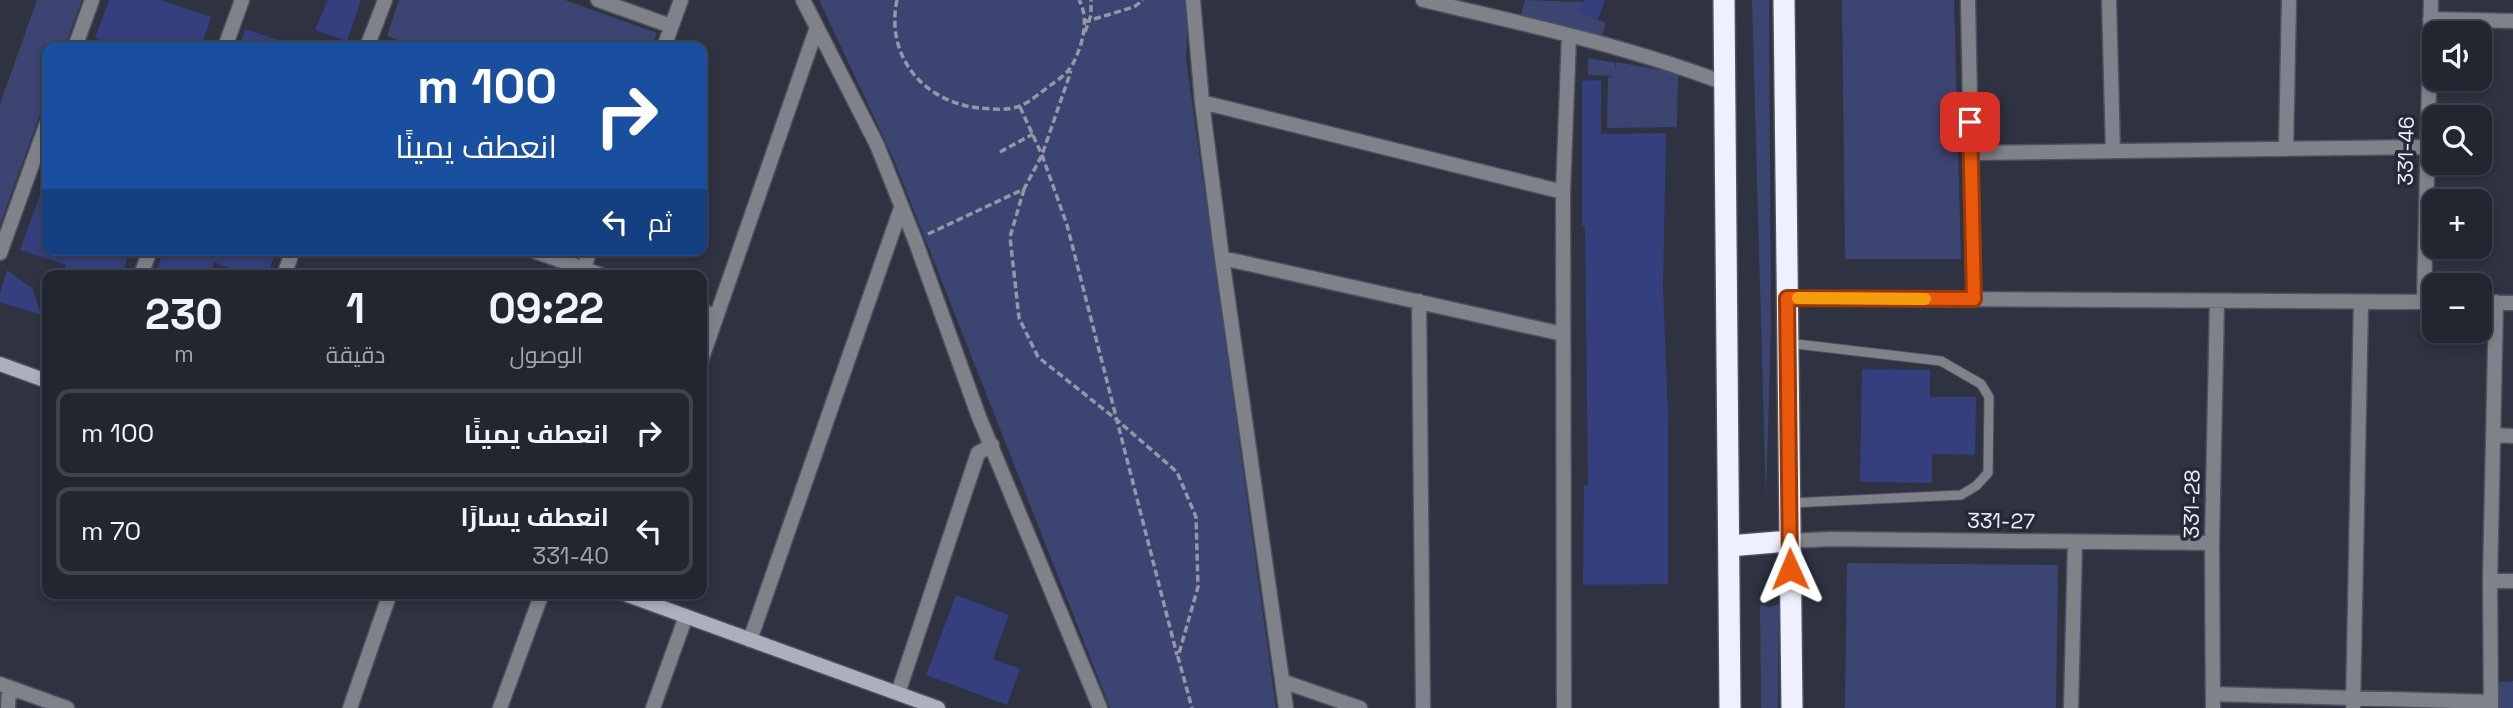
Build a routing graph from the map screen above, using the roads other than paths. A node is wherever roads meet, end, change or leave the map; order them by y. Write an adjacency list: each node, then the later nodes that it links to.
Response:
1 (92, 0): 20 (street)
2 (242, 0): 21 (street)
3 (385, 0): 22 (street)
4 (598, 0): 17 (street)
5 (681, 0): 17 (street)
6 (803, 0): 18 (street)
7 (1193, 0): 25 (street)
8 (1423, 0): 19 (street)
9 (1724, 0): 24 (highway)
10 (1784, 0): 42 (highway)
11 (1968, 0): 31 (street)
12 (2109, 0): 30 (street)
13 (2289, 0): 29 (street)
14 (2431, 0): 15 (street, 331-46)
15 (2430, 19): 16 (street); 26 (street, 331-46)
16 (2513, 21)
17 (671, 26): 23 (street)
18 (816, 30): 34 (street); 52 (street)
19 (1569, 35): 24 (street); 33 (street)
20 (77, 42)
21 (227, 42)
22 (370, 42)
23 (666, 42)
24 (1724, 83): 65 (highway)
25 (1202, 102): 33 (street); 38 (street)
26 (2429, 105)
27 (42, 136): 35 (street)
28 (2422, 147): 29 (street)
29 (2286, 149): 30 (street)
30 (2113, 151): 31 (street)
31 (1971, 153): 43 (street)
32 (2428, 175): 41 (street, 331-46)
33 (1563, 192): 53 (street)
34 (901, 208): 60 (street); 72 (street)
35 (0, 253)
36 (548, 256): 39 (street)
37 (588, 256): 39 (street)
38 (1222, 258): 44 (street); 73 (street)
39 (584, 269): 40 (street)
40 (587, 270)
41 (2429, 273)
42 (1787, 298): 43 (street); 55 (highway)
43 (1974, 299): 45 (street)
44 (1419, 301): 53 (street); 88 (street)
45 (2217, 301): 46 (street); 64 (street, 331-28)
46 (2361, 302): 47 (street); 77 (street)
47 (2422, 302)
48 (2492, 302): 49 (street)
49 (2496, 302): 50 (street); 58 (street)
50 (2513, 303)
51 (707, 313): 52 (street)
52 (716, 316): 54 (street)
53 (1563, 334): 89 (street)
54 (707, 343)
55 (1788, 343): 61 (highway); 61 (lane)
56 (0, 364): 57 (street)
57 (42, 380)
58 (2493, 435): 59 (street); 66 (street)
59 (2513, 436)
60 (992, 445): 75 (street); 85 (street)
61 (1790, 503): 62 (highway)
62 (1790, 541): 63 (street, 331-27); 65 (highway); 91 (highway)
63 (2075, 543): 64 (street, 331-27); 92 (street)
64 (2212, 543): 76 (street, 331-28)
65 (1729, 546): 90 (highway)
66 (2490, 581): 67 (street); 78 (street)
67 (2513, 581)
68 (388, 599): 81 (street)
69 (540, 599): 82 (street)
70 (639, 599): 71 (street)
71 (686, 616): 72 (street); 83 (street)
72 (750, 640): 75 (street)
73 (1282, 681): 86 (street); 87 (street)
74 (5, 686): 79 (street); 80 (street)
75 (898, 693): 84 (street)
76 (2213, 701): 77 (street)
77 (2354, 703): 78 (street)
78 (2491, 705)
79 (8, 708)
80 (67, 708)
81 (350, 708)
82 (500, 708)
83 (653, 708)
84 (938, 708)
85 (1100, 708)
86 (1286, 708)
87 (1360, 708)
88 (1423, 708)
89 (1564, 708)
90 (1730, 708)
91 (1792, 708)
92 (2071, 708)

